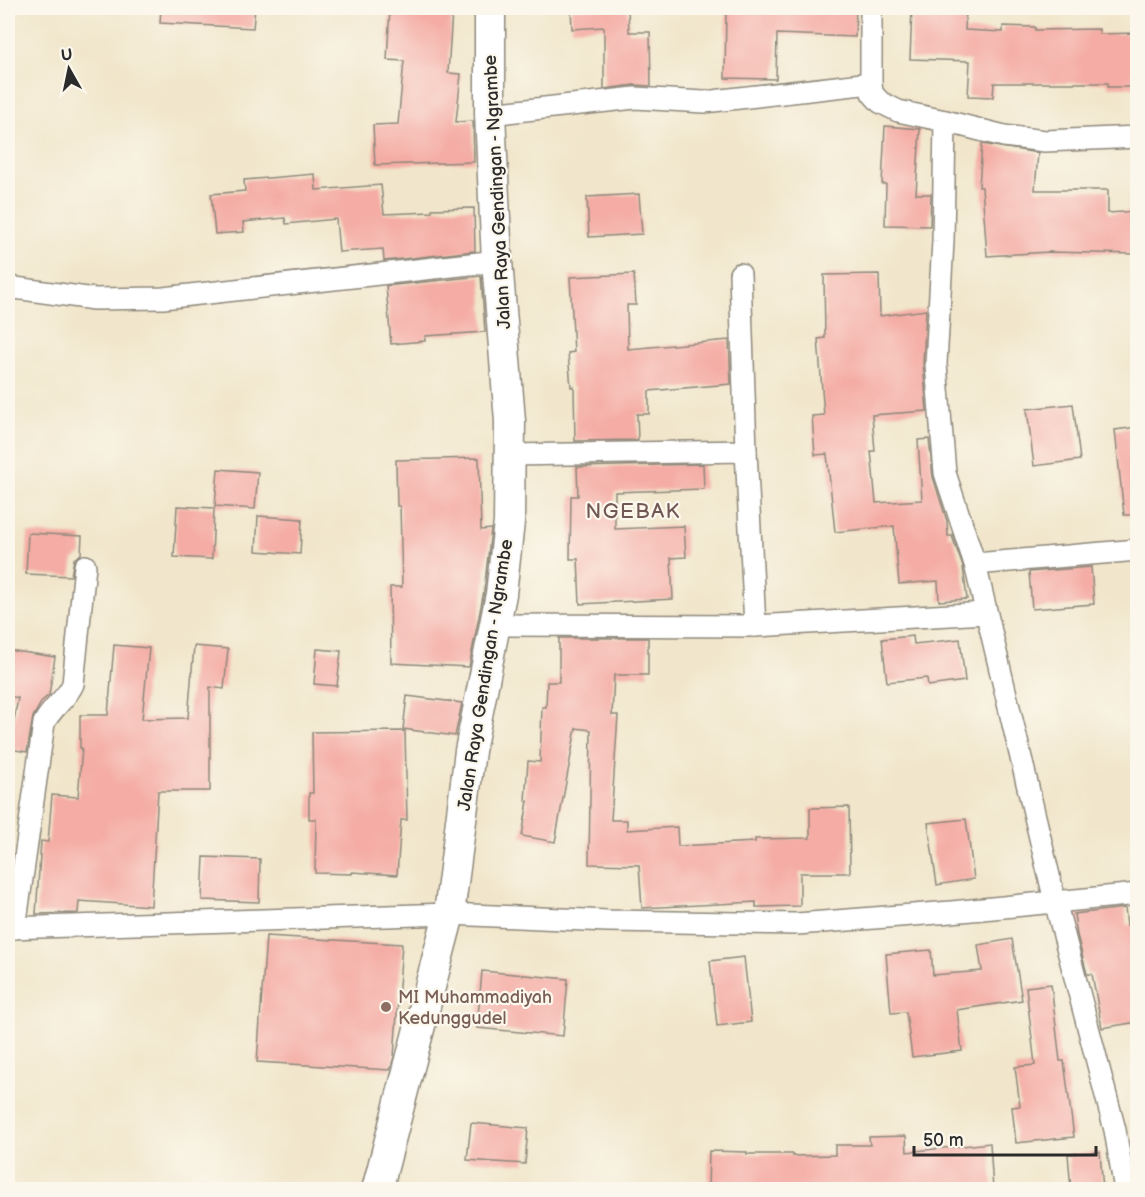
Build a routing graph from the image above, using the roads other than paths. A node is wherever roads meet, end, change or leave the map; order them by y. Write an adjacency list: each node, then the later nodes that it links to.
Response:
1 (490, 8): 4 (main road, Jalan Raya Gendingan - Ngrambe)
2 (871, 8): 3 (street)
3 (871, 83): 4 (street); 5 (street)
4 (490, 114): 7 (main road, Jalan Raya Gendingan - Ngrambe)
5 (945, 121): 6 (street); 13 (street)
6 (1137, 137)
7 (497, 261): 9 (street); 11 (main road, Jalan Raya Gendingan - Ngrambe)
8 (740, 274): 10 (street)
9 (8, 287)
10 (746, 451): 11 (street); 17 (street)
11 (511, 455): 16 (main road, Jalan Raya Gendingan - Ngrambe)
12 (1137, 550): 13 (street)
13 (975, 564): 15 (street)
14 (85, 566): 21 (street)
15 (986, 613): 17 (street); 19 (street)
16 (496, 625): 17 (street); 20 (main road, Jalan Raya Gendingan - Ngrambe)
17 (755, 626)
18 (1137, 894): 19 (street)
19 (1055, 901): 20 (street); 23 (street)
20 (449, 914): 21 (street); 22 (main road, Jalan Raya Gendingan - Ngrambe)
21 (11, 928)
22 (376, 1190)
23 (1125, 1190)

